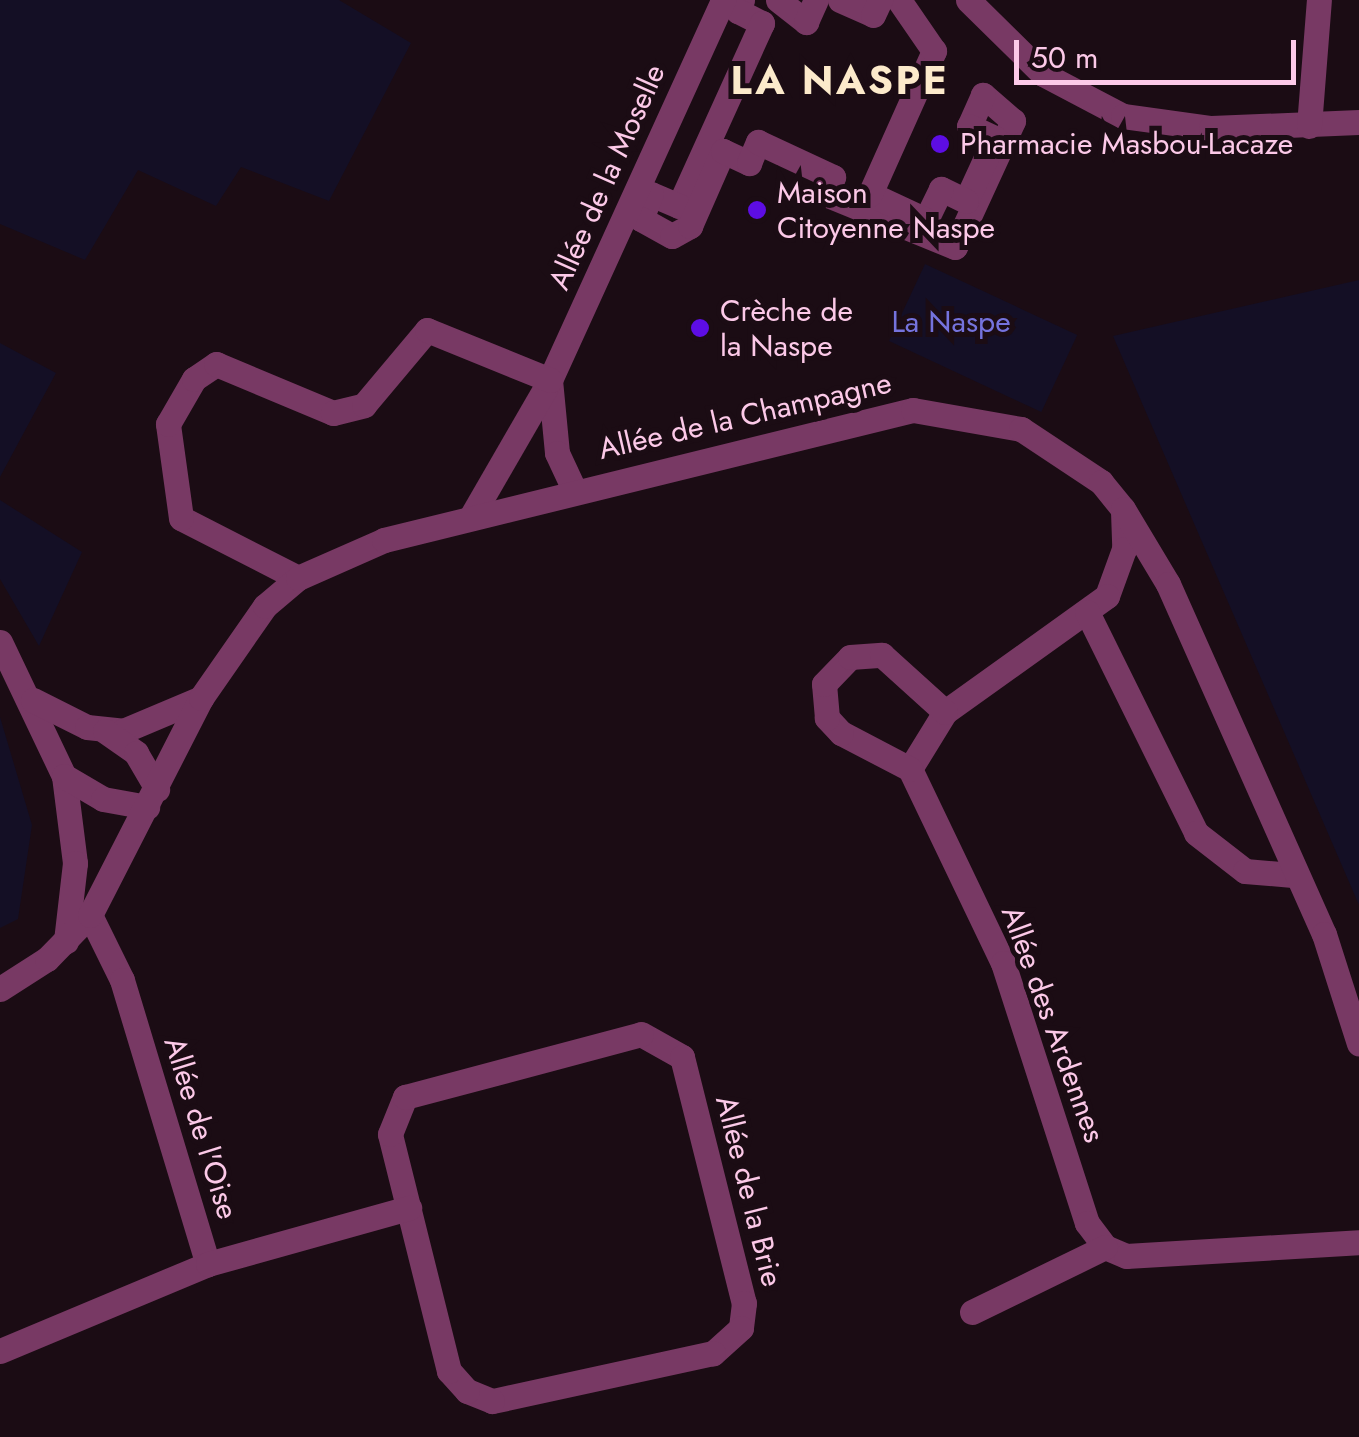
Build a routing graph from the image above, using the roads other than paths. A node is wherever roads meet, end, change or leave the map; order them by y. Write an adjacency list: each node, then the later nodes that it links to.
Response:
1 (723, 0): 12 (street, Allée de la Moselle)
2 (742, 0): 7 (street)
3 (778, 0): 4 (street)
4 (816, 0)
5 (840, 0): 6 (street)
6 (880, 0)
7 (899, 0)
8 (968, 0): 11 (street)
9 (1319, 0): 11 (street)
10 (1359, 122): 11 (street)
11 (1310, 126)
12 (550, 380): 13 (street, Allée de la Moselle); 15 (street, Allée de la Moselle); 16 (street)
13 (574, 489): 14 (street, Allée de la Champagne); 15 (street, Allée de la Champagne)
14 (1123, 509): 17 (street); 26 (street, Allée de la Champagne)
15 (471, 517): 16 (street, Allée de la Champagne)
16 (298, 578): 19 (street, Allée de la Champagne)
17 (1087, 612): 21 (street); 26 (street)
18 (0, 642): 20 (street)
19 (201, 698): 22 (street); 25 (street, Allée de la Champagne)
20 (33, 700): 22 (street); 24 (street)
21 (945, 712): 23 (street); 23 (street)
22 (104, 731): 25 (street)
23 (910, 769): 33 (street, Allée des Ardennes)
24 (64, 776): 25 (street); 28 (street)
25 (152, 798): 27 (street, Allée de la Champagne)
26 (1293, 875): 30 (street, Allée de la Champagne)
27 (90, 915): 28 (street, Allée de la Champagne); 34 (street, Allée de l'Oise)
28 (65, 943): 29 (street, Allée de la Champagne)
29 (0, 988)
30 (1359, 1044)
31 (409, 1208): 31 (street, Allée de la Brie); 34 (street)
32 (1359, 1242): 33 (street)
33 (1105, 1247): 35 (street)
34 (208, 1264): 36 (street, Allée de l'Oise)
35 (972, 1312)
36 (0, 1351)

